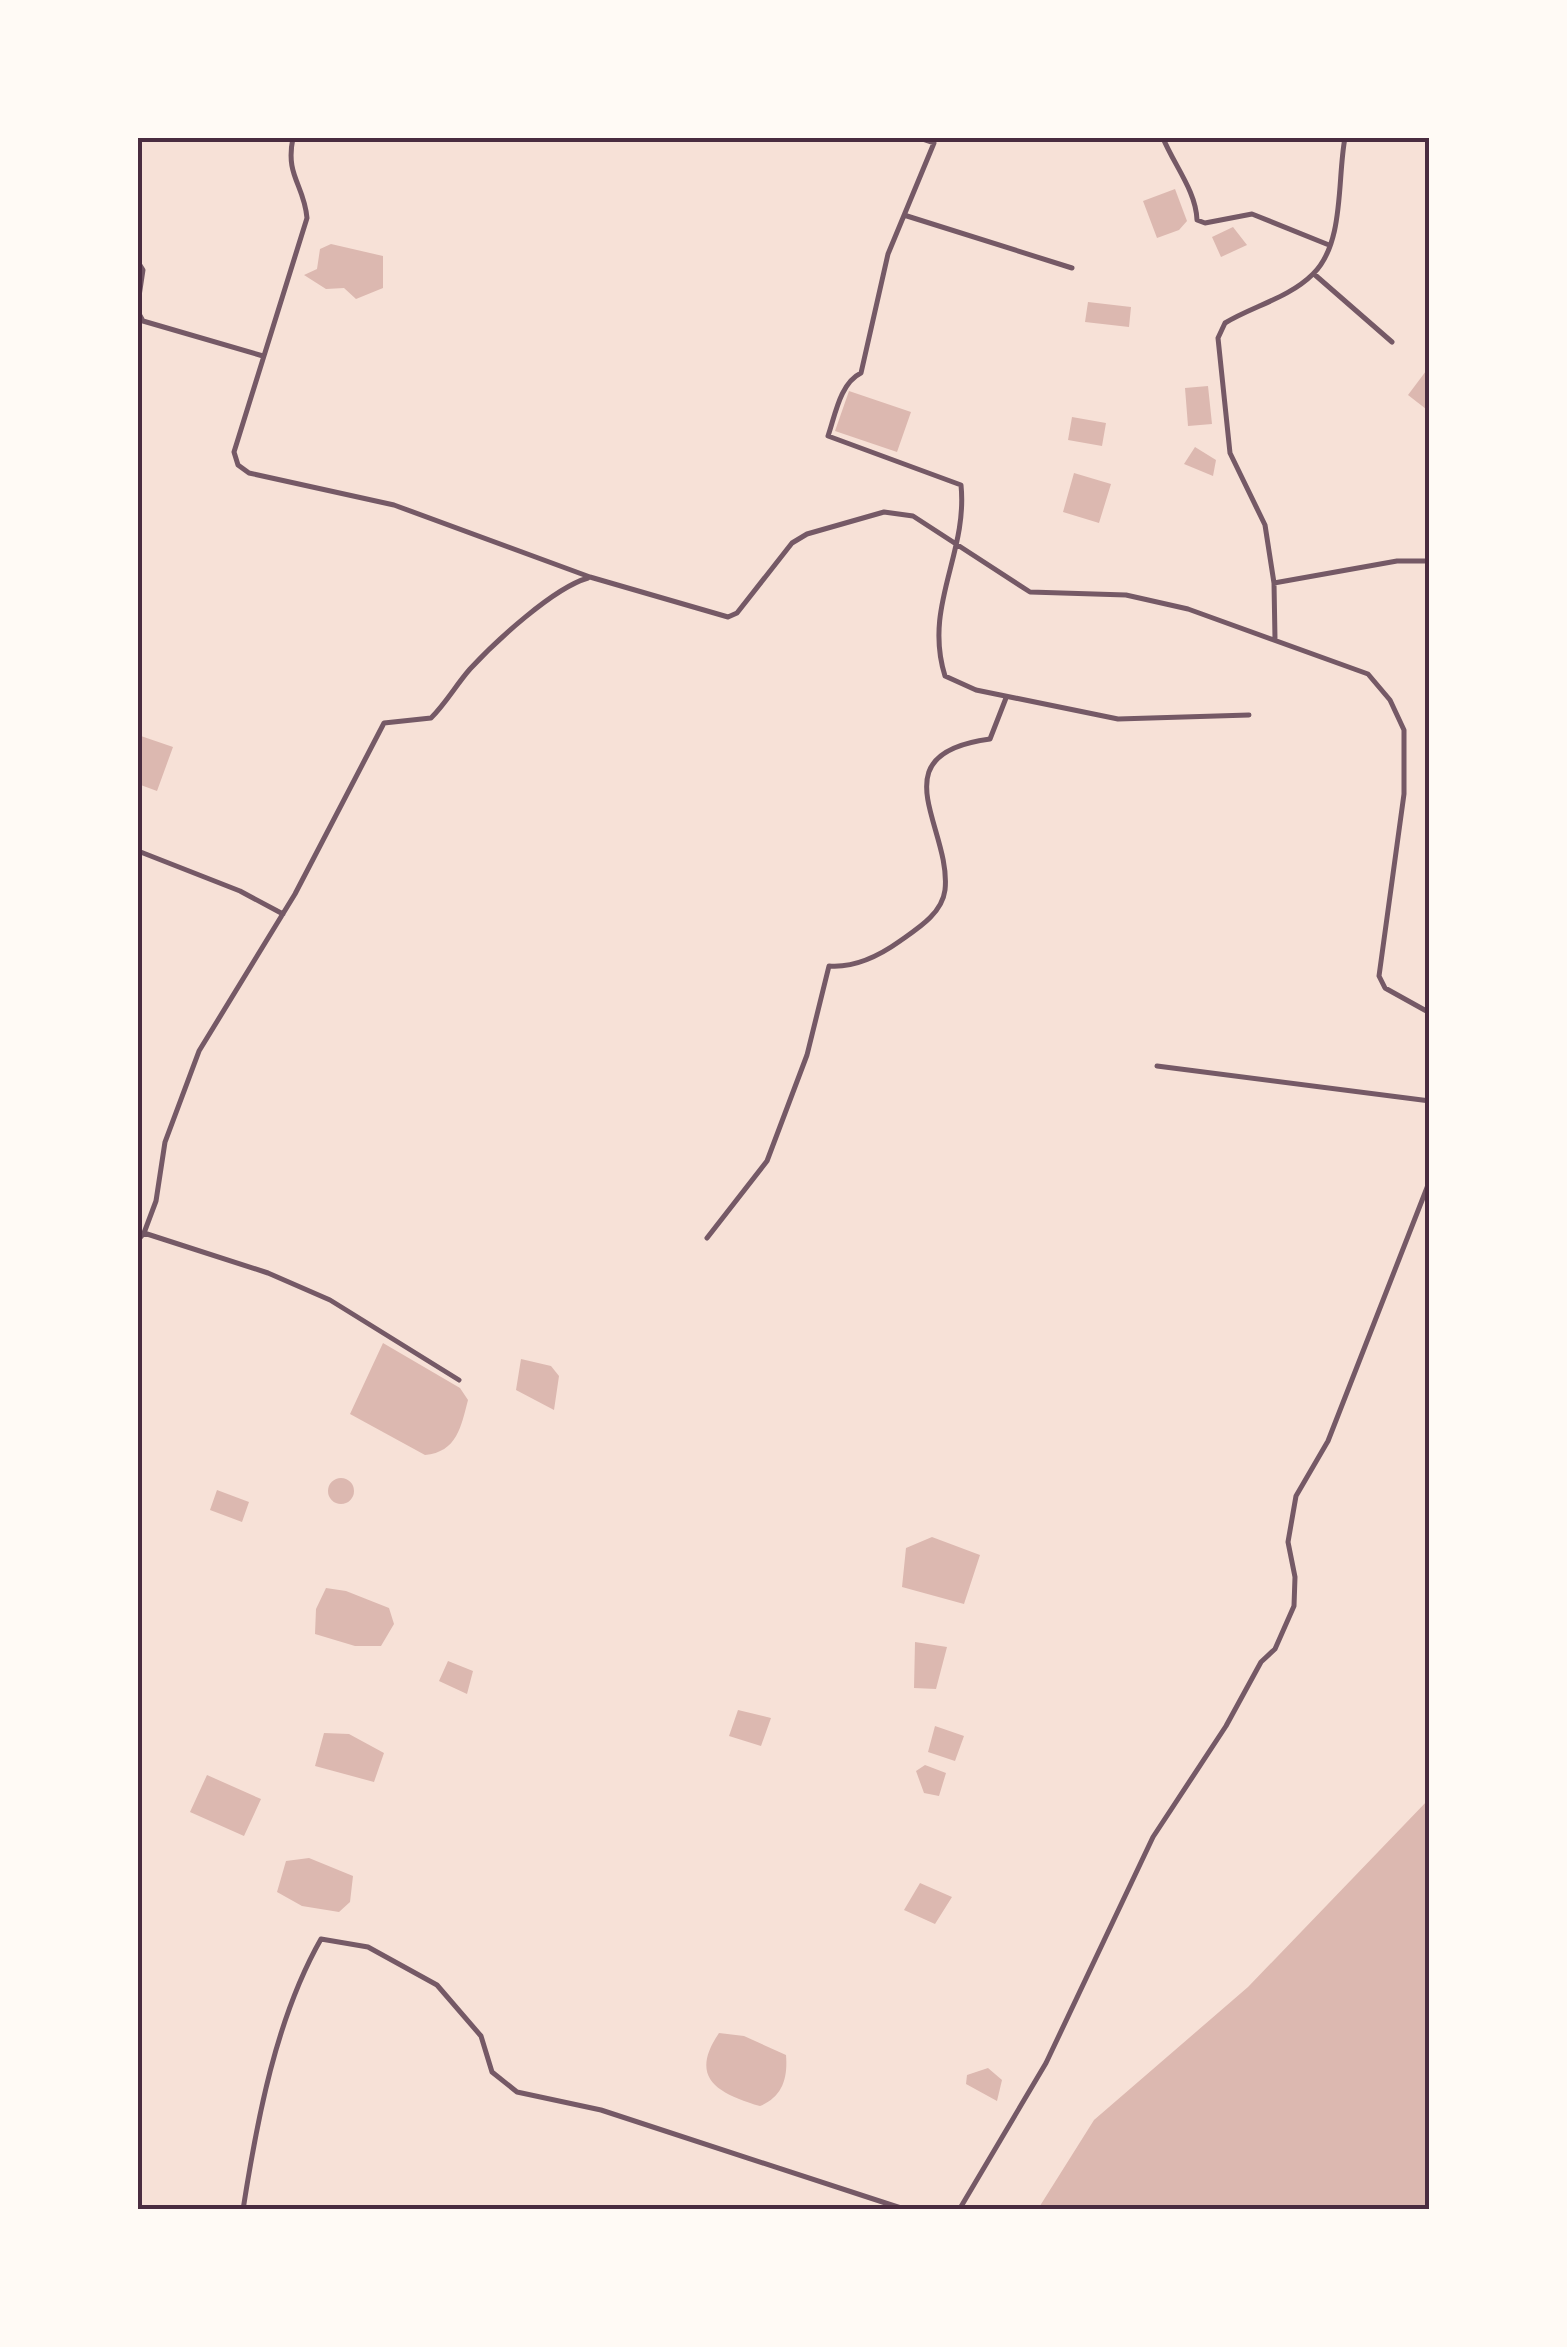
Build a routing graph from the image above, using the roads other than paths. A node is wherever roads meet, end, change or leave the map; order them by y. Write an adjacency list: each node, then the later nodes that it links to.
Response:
1 (294, 138): 13 (street)
2 (920, 138): 5 (street)
3 (1163, 138): 6 (street)
4 (1345, 138): 6 (street)
5 (906, 216): 8 (street); 14 (street)
6 (1329, 245): 9 (street)
7 (138, 262): 10 (street)
8 (1072, 268)
9 (1314, 274): 12 (street); 17 (street)
10 (138, 302)
11 (138, 312): 13 (street)
12 (1392, 342)
13 (263, 356): 16 (street)
14 (957, 544): 16 (street); 18 (street); 19 (street)
15 (1430, 561): 17 (street)
16 (590, 577): 22 (street)
17 (1274, 583): 18 (street)
18 (1274, 640): 23 (street)
19 (1006, 698): 20 (street); 28 (street)
20 (1249, 715)
21 (138, 852): 22 (street)
22 (283, 914): 27 (street)
23 (1430, 1013)
24 (1157, 1066): 25 (street)
25 (1430, 1102)
26 (1430, 1180): 33 (street)
27 (144, 1233): 29 (street); 30 (street)
28 (707, 1238)
29 (138, 1240)
30 (459, 1380)
31 (243, 2210): 32 (street)
32 (907, 2210)
33 (960, 2210)

